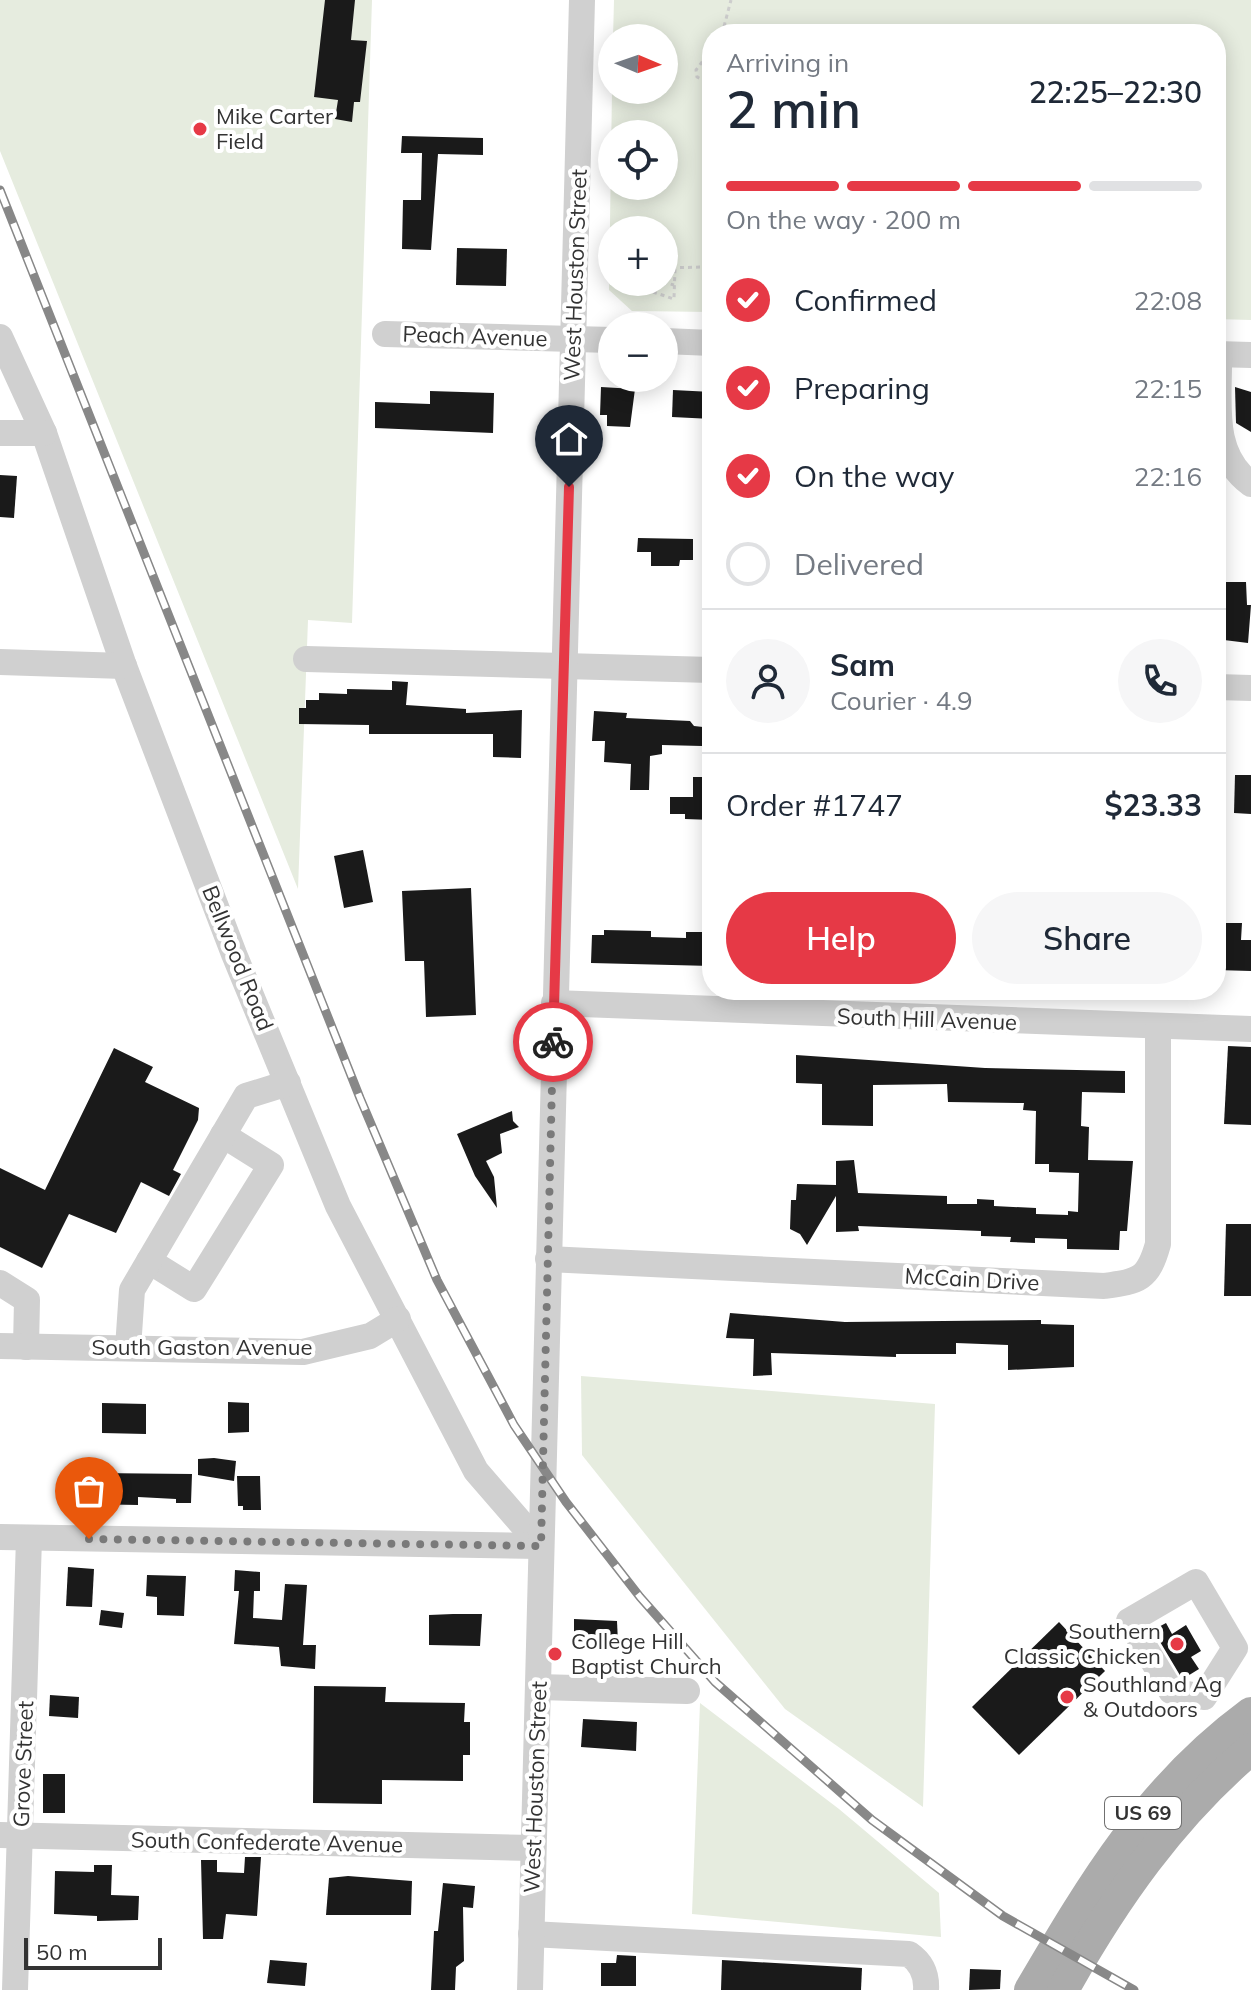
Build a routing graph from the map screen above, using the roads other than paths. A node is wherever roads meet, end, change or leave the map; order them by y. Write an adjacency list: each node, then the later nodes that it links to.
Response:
1 (582, 0): 4 (street, West Houston Street)
2 (385, 334): 4 (street, Peach Avenue)
3 (0, 337): 11 (street, Bellwood Road)
4 (574, 339): 5 (street, Peach Avenue); 16 (street, West Houston Street)
5 (598, 340)
6 (678, 342): 7 (street)
7 (702, 343)
8 (1226, 354): 9 (street)
9 (1251, 355)
10 (0, 433): 11 (street)
11 (44, 433): 17 (street, Bellwood Road)
12 (1226, 453): 13 (street)
13 (1251, 484)
14 (306, 659): 16 (street)
15 (0, 662): 17 (street)
16 (563, 664): 18 (street); 21 (street, West Houston Street)
17 (124, 666): 24 (street, Bellwood Road)
18 (702, 670)
19 (1226, 687): 20 (street)
20 (1251, 688)
21 (554, 1003): 22 (street, South Hill Avenue); 26 (street, West Houston Street)
22 (1158, 1028): 23 (street, South Hill Avenue); 26 (street, McCain Drive)
23 (1251, 1029)
24 (288, 1083): 25 (street); 29 (street, Bellwood Road)
25 (223, 1135): 27 (street); 27 (street)
26 (548, 1259): 35 (street, West Houston Street)
27 (149, 1261): 32 (street)
28 (0, 1283): 31 (street)
29 (398, 1319): 32 (street, South Gaston Avenue); 35 (street, Bellwood Road)
30 (0, 1346): 31 (street, South Gaston Avenue)
31 (26, 1347): 32 (street, South Gaston Avenue)
32 (128, 1348)
33 (0, 1537): 34 (street)
34 (29, 1538): 35 (street); 41 (street, Grove Street)
35 (541, 1546): 36 (street, West Houston Street)
36 (538, 1687): 37 (street); 42 (street, West Houston Street)
37 (687, 1691)
38 (1204, 1697): 38 (street)
39 (1251, 1713): 47 (main road, US 69)
40 (1251, 1749): 48 (main road, US 69)
41 (10, 1835): 42 (street, South Confederate Avenue); 44 (street, Grove Street)
42 (533, 1848): 43 (street, West Houston Street)
43 (531, 1934): 45 (street, West Houston Street); 46 (street)
44 (15, 1990)
45 (530, 1990)
46 (926, 1990)
47 (1030, 1990)
48 (1063, 1990)

